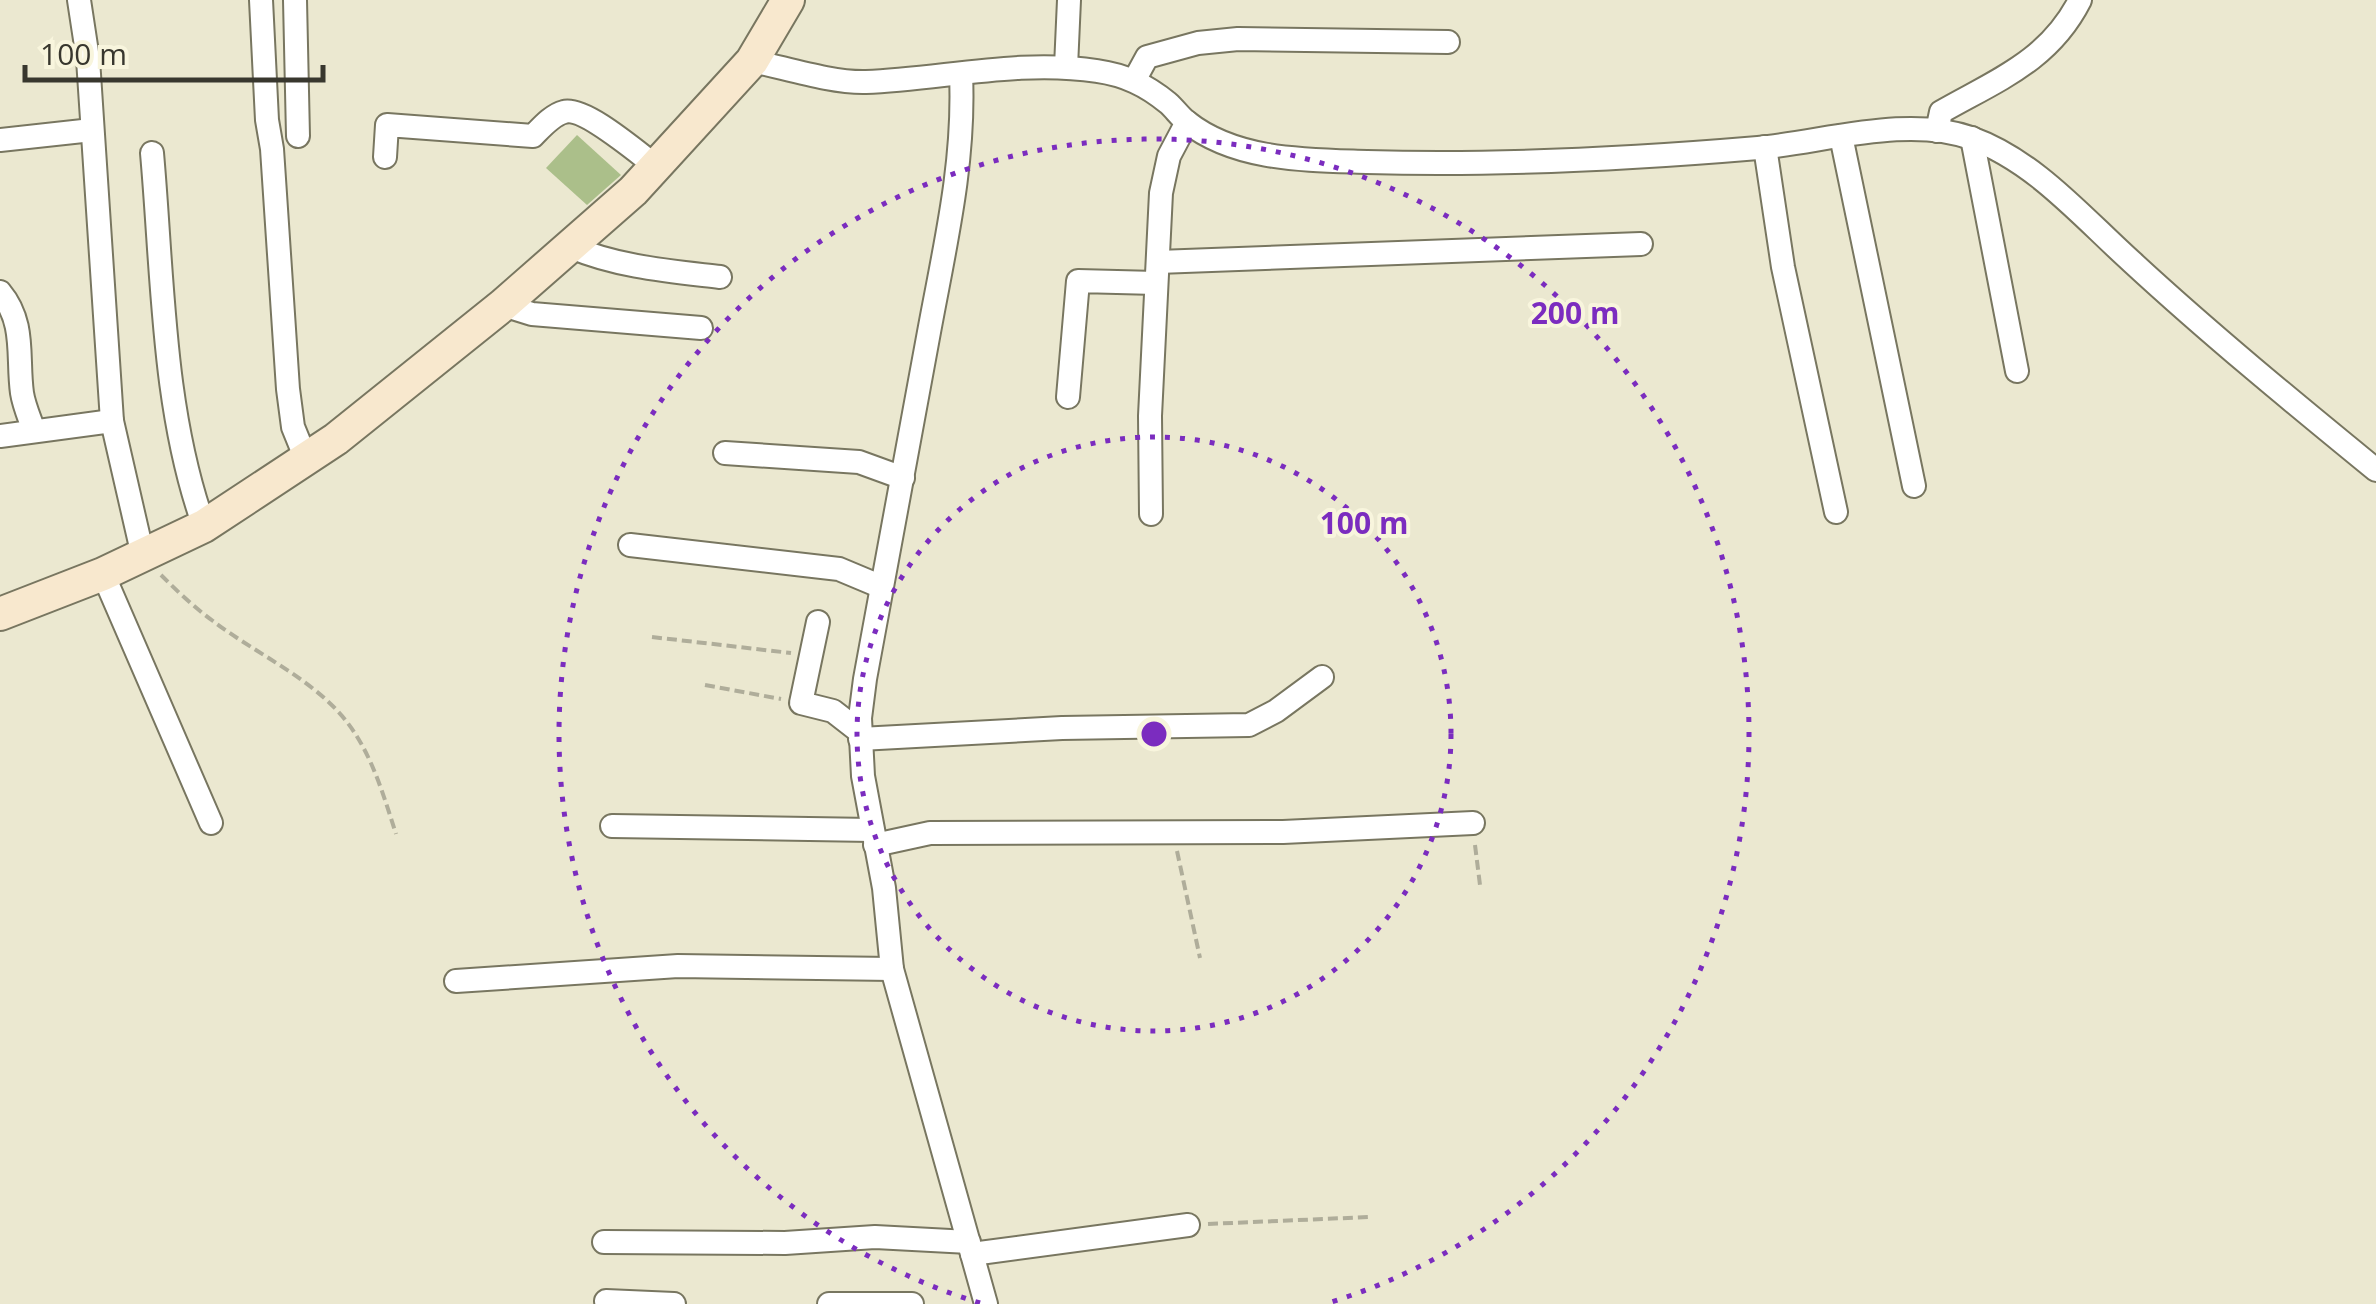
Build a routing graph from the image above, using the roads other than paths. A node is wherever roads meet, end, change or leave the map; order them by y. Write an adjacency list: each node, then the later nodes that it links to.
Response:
1 (79, 0): 13 (street)
2 (261, 0): 38 (street)
3 (295, 0): 15 (street)
4 (788, 0): 8 (main road)
5 (1069, 0): 9 (street)
6 (2080, 0): 14 (street)
7 (1448, 42): 11 (street)
8 (752, 61): 10 (street); 22 (main road)
9 (1066, 67): 10 (street); 11 (street)
10 (961, 74): 40 (street)
11 (1135, 79): 12 (street)
12 (1187, 122): 19 (street); 25 (street)
13 (92, 130): 18 (street); 34 (street)
14 (1937, 132): 16 (street); 17 (street)
15 (298, 136)
16 (1841, 136): 19 (street); 41 (street)
17 (1972, 138): 31 (street); 39 (street)
18 (0, 140)
19 (1765, 147): 42 (street)
20 (152, 153): 44 (street)
21 (385, 156): 22 (street)
22 (657, 168): 24 (main road)
23 (1641, 244): 25 (street)
24 (571, 247): 26 (street); 28 (main road)
25 (1157, 272): 33 (street); 43 (street)
26 (720, 278)
27 (0, 292): 32 (street)
28 (504, 305): 29 (street); 38 (main road)
29 (701, 328)
30 (0, 362): 32 (street)
31 (2017, 370)
32 (22, 395): 35 (street)
33 (1068, 398)
34 (112, 420): 35 (street); 46 (street)
35 (34, 432): 36 (street)
36 (0, 436)
37 (726, 452): 40 (street)
38 (306, 459): 44 (main road)
39 (2376, 470)
40 (903, 478): 48 (street)
41 (1914, 486)
42 (1836, 512)
43 (1151, 514)
44 (204, 526): 46 (main road)
45 (630, 545): 48 (street)
46 (143, 556): 47 (main road)
47 (103, 574): 49 (main road); 53 (street)
48 (882, 587): 52 (street)
49 (0, 614)
50 (818, 622): 52 (street)
51 (1322, 677): 52 (street)
52 (860, 736): 56 (street)
53 (211, 823)
54 (1473, 823): 56 (street)
55 (612, 826): 56 (street)
56 (873, 837): 57 (street)
57 (892, 969): 58 (street); 61 (street)
58 (456, 981)
59 (1188, 1225): 61 (street)
60 (604, 1242): 61 (street)
61 (970, 1248): 66 (street)
62 (606, 1301): 63 (street)
63 (674, 1304)
64 (828, 1304): 65 (street)
65 (912, 1304)
66 (986, 1304)

